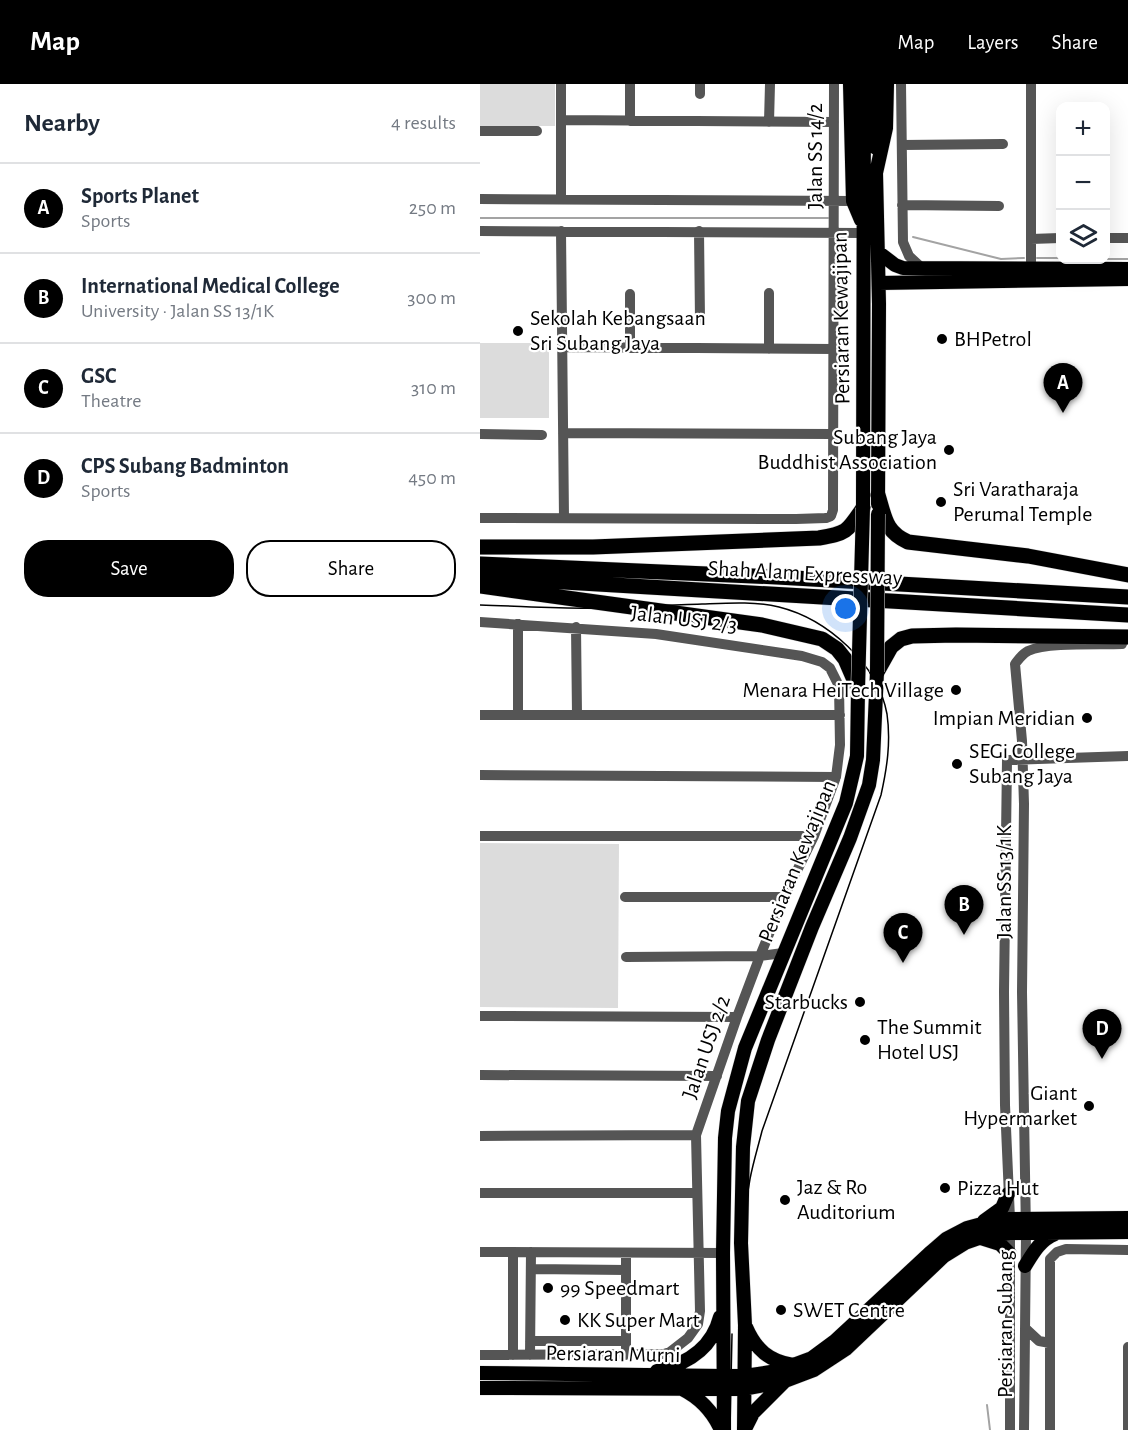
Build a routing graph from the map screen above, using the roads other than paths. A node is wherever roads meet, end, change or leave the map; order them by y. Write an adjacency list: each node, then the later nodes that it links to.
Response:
1 (561, 84): 11 (street)
2 (630, 84): 12 (street)
3 (770, 84): 13 (street)
4 (834, 84): 14 (street, Jalan SS 14/2)
5 (850, 84): 24 (main road, Persiaran Kewajipan)
6 (864, 84): 27 (main road)
7 (876, 84): 20 (main road)
8 (887, 84): 15 (main road, Persiaran Kewajipan)
9 (901, 84): 15 (street); 19 (street)
10 (1031, 84): 32 (street)
11 (561, 120): 12 (street); 22 (street)
12 (630, 121): 13 (street)
13 (769, 122): 14 (street)
14 (834, 122): 23 (street, Jalan SS 14/2)
15 (886, 128): 20 (main road, Persiaran Kewajipan)
16 (480, 131): 17 (street)
17 (537, 131)
18 (1003, 144): 19 (street)
19 (902, 145): 25 (street)
20 (876, 172): 36 (main road, Persiaran Kewajipan)
21 (480, 199): 22 (street)
22 (561, 200): 23 (street)
23 (834, 201): 24 (street); 31 (street, Jalan SS 14/2)
24 (853, 201): 27 (main road, Persiaran Kewajipan)
25 (902, 206): 26 (street); 38 (street)
26 (999, 206)
27 (863, 230): 31 (street); 54 (main road, Persiaran Kewajipan)
28 (480, 231): 29 (street)
29 (561, 231): 30 (street); 45 (street)
30 (699, 231): 31 (street); 44 (street)
31 (834, 232): 48 (street, Jalan SS 14/2)
32 (1031, 238): 33 (street); 37 (street)
33 (1056, 238)
34 (1110, 238): 35 (street)
35 (1128, 238)
36 (878, 252): 38 (main road); 41 (main road, Persiaran Kewajipan)
37 (1030, 268): 38 (main road); 39 (main road)
38 (923, 269)
39 (1128, 269)
40 (1128, 279): 41 (main road)
41 (879, 283): 53 (main road, Persiaran Kewajipan)
42 (768, 293): 47 (street)
43 (630, 294): 46 (street)
44 (700, 320)
45 (562, 347): 46 (street); 49 (street)
46 (630, 348): 47 (street)
47 (769, 348): 48 (street)
48 (834, 349): 51 (street, Jalan SS 14/2)
49 (563, 433): 51 (street); 56 (street)
50 (480, 434): 52 (street)
51 (834, 434): 56 (street, Jalan SS 14/2)
52 (542, 435)
53 (878, 495): 59 (highway); 69 (main road, Persiaran Kewajipan, bridge)
54 (863, 508): 57 (highway); 70 (main road, Persiaran Kewajipan, bridge)
55 (480, 518): 56 (street)
56 (564, 518)
57 (480, 547)
58 (480, 564): 62 (highway, Shah Alam Expressway)
59 (1128, 575)
60 (480, 577): 63 (highway, Shah Alam Expressway)
61 (480, 586): 70 (highway)
62 (1128, 597)
63 (1128, 615)
64 (480, 622): 65 (street, Jalan USJ 2/3)
65 (518, 624): 66 (street, Jalan USJ 2/3); 72 (street)
66 (576, 627): 73 (street); 74 (street, Jalan USJ 2/3)
67 (1128, 637): 69 (highway)
68 (1128, 643): 76 (street, Jalan SS 13/1K)
69 (877, 672): 115 (main road, Persiaran Kewajipan)
70 (858, 689): 85 (main road, Persiaran Kewajipan)
71 (480, 715): 72 (street)
72 (518, 715): 73 (street)
73 (577, 715): 74 (street)
74 (840, 715): 78 (street, Jalan USJ 2/2)
75 (1128, 756): 76 (street)
76 (1023, 760): 81 (street, Jalan SS 13/1K); 82 (street, Jalan SS 13/1K)
77 (480, 775): 78 (street)
78 (836, 777): 80 (street, Jalan USJ 2/2)
79 (480, 836): 80 (street)
80 (814, 836): 84 (street, Jalan USJ 2/2)
81 (1006, 864): 82 (street); 96 (street, Jalan SS 13/1K)
82 (1024, 864): 99 (street, Jalan SS 13/1K)
83 (625, 897): 84 (street)
84 (784, 897): 86 (street, Jalan USJ 2/2)
85 (783, 953): 86 (street); 109 (main road, Persiaran Kewajipan)
86 (760, 956): 87 (street); 89 (street, Jalan USJ 2/2)
87 (626, 957)
88 (480, 1016): 89 (street)
89 (736, 1017): 91 (street, Jalan USJ 2/2)
90 (480, 1075): 91 (street)
91 (717, 1076): 92 (street, Jalan USJ 2/2)
92 (696, 1135): 93 (street); 95 (street, Jalan USJ 2/2)
93 (480, 1136)
94 (480, 1193): 95 (street)
95 (697, 1193): 108 (street, Jalan USJ 2/2)
96 (1008, 1194): 98 (street, Jalan SS 13/1K); 100 (main road)
97 (1128, 1218): 99 (main road)
98 (1010, 1226): 99 (main road); 100 (main road); 110 (street, Persiaran Subang)
99 (1025, 1226): 102 (main road); 111 (street, Persiaran Subang)
100 (977, 1231): 110 (main road); 127 (main road); 131 (main road)
101 (1128, 1232): 102 (main road)
102 (1060, 1233): 111 (main road)
103 (1128, 1250): 119 (street)
104 (480, 1252): 105 (street)
105 (513, 1252): 106 (street); 122 (street)
106 (531, 1252): 107 (street); 112 (street)
107 (626, 1252): 108 (street); 113 (street)
108 (700, 1253): 109 (street); 125 (street, Jalan USJ 2/2)
109 (723, 1253): 114 (main road, Persiaran Kewajipan)
110 (1010, 1254): 138 (street, Persiaran Subang)
111 (1025, 1266): 116 (street, Persiaran Subang)
112 (531, 1269): 113 (street); 117 (street)
113 (626, 1269): 118 (street)
114 (724, 1305): 130 (main road); 132 (main road, Persiaran Kewajipan)
115 (745, 1325): 127 (main road); 133 (main road, Persiaran Kewajipan)
116 (1025, 1328): 119 (street); 126 (street, Persiaran Subang)
117 (530, 1341): 118 (street); 123 (street)
118 (626, 1341): 125 (street)
119 (1050, 1343): 126 (street); 140 (street)
120 (1128, 1347): 141 (street)
121 (480, 1354): 122 (street, Jalan USJ 2/2)
122 (513, 1354): 123 (street, Jalan USJ 2/2)
123 (530, 1354): 124 (street, Jalan USJ 2/2)
124 (574, 1354): 125 (street, Jalan USJ 2/2); 129 (street)
125 (626, 1354)
126 (1025, 1354): 139 (street, Persiaran Subang)
127 (795, 1366): 133 (main road)
128 (480, 1373): 129 (main road, Persiaran Murni)
129 (574, 1374): 130 (main road, Persiaran Murni)
130 (637, 1376): 132 (main road, Persiaran Murni)
131 (784, 1381): 133 (main road); 137 (main road)
132 (724, 1382): 133 (main road, Persiaran Murni); 135 (main road, Persiaran Murni); 136 (main road, Persiaran Kewajipan)
133 (744, 1382): 137 (main road, Persiaran Kewajipan)
134 (480, 1388): 135 (main road, Persiaran Murni)
135 (681, 1389): 136 (main road)
136 (723, 1430)
137 (745, 1430)
138 (1010, 1430)
139 (1024, 1430)
140 (1050, 1430)
141 (1128, 1430)

